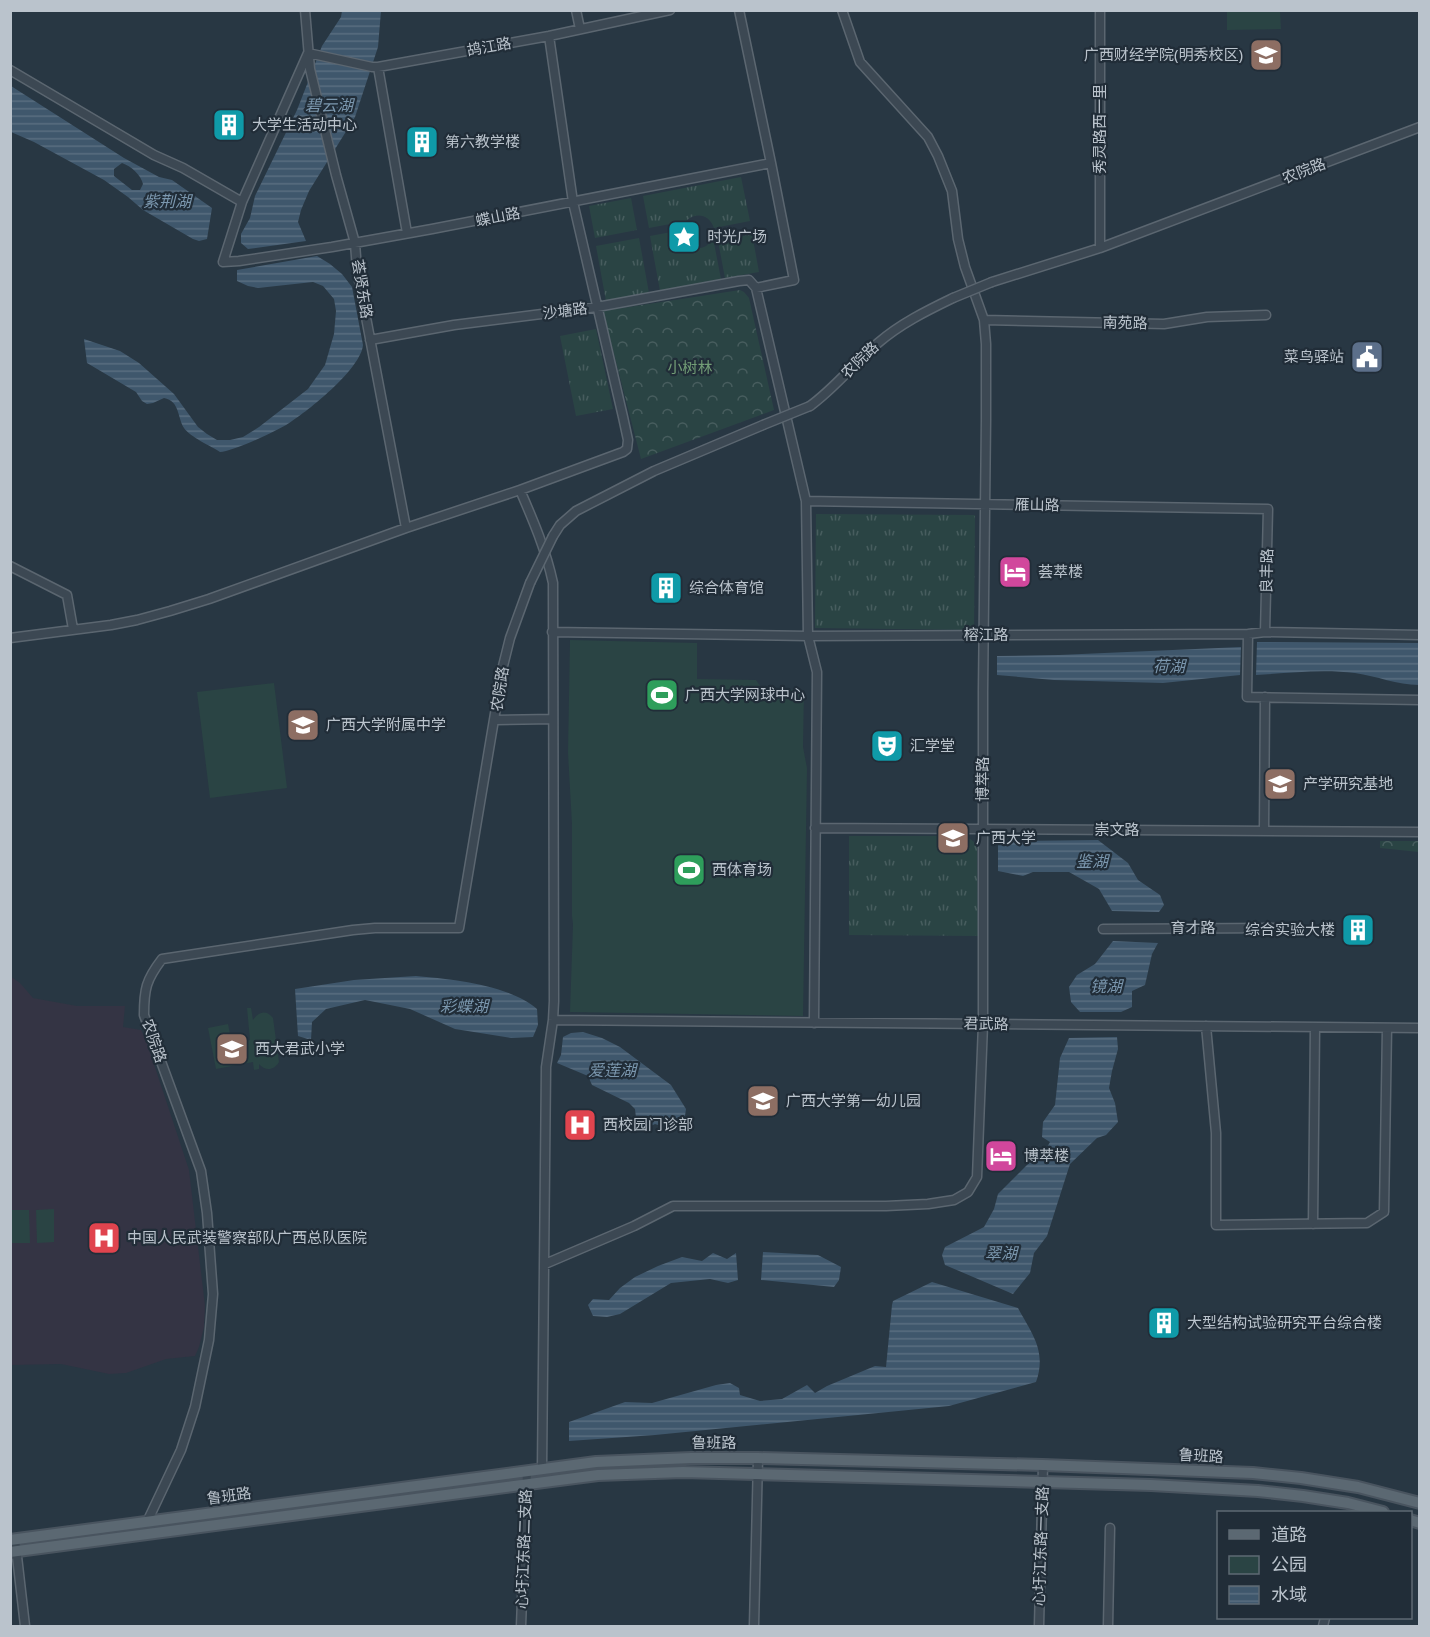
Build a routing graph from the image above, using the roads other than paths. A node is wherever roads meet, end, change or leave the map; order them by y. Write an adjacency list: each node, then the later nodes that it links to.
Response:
1 (305, 10): 9 (street, 荟贤东路)
2 (576, 10): 7 (street)
3 (670, 10): 7 (street, 鸪江路)
4 (738, 10): 13 (street)
5 (842, 10): 22 (street, 博萃路)
6 (1100, 10): 18 (street, 秀灵路西一里)
7 (580, 29): 8 (street, 鸪江路)
8 (549, 36): 10 (street, 鸪江路); 15 (street)
9 (312, 54): 10 (street, 鸪江路); 14 (street); 17 (street, 荟贤东路)
10 (375, 67): 16 (street)
11 (10, 70): 14 (street)
12 (1419, 127): 18 (street, 农院路)
13 (771, 163): 15 (street, 蝶山路); 19 (street)
14 (242, 202): 17 (street, 蝶山路)
15 (573, 202): 16 (street, 蝶山路); 20 (street)
16 (407, 233): 17 (street, 蝶山路)
17 (355, 243): 23 (street, 荟贤东路)
18 (1100, 248): 41 (street, 农院路, bridge)
19 (756, 288): 20 (street, 沙塘路); 25 (street)
20 (597, 307): 23 (street, 沙塘路); 24 (street)
21 (1266, 315): 22 (street, 南苑路)
22 (984, 321): 26 (street, 博萃路)
23 (370, 340): 28 (street, 荟贤东路)
24 (520, 490): 28 (street); 31 (street)
25 (807, 501): 26 (street, 雁山路); 36 (street)
26 (985, 504): 27 (street, 雁山路); 34 (street, 博萃路)
27 (1268, 509): 32 (street, 良丰路)
28 (406, 528): 30 (street)
29 (10, 566): 30 (street)
30 (73, 629): 37 (street)
31 (552, 632): 36 (street, 榕江路); 40 (street)
32 (1265, 632): 33 (street, 榕江路); 35 (street, 榕江路)
33 (1248, 634): 34 (street, 榕江路); 38 (street)
34 (984, 635): 36 (street, 榕江路); 43 (street, 博萃路)
35 (1419, 635)
36 (808, 636): 42 (street)
37 (10, 638)
38 (1265, 698): 39 (street); 44 (street)
39 (1419, 700)
40 (553, 719): 41 (street); 48 (street)
41 (495, 720): 66 (street, 农院路)
42 (815, 828): 43 (street, 崇文路); 49 (street)
43 (984, 830): 44 (street, 崇文路); 50 (street, 博萃路)
44 (1264, 831): 45 (street, 崇文路)
45 (1419, 832)
46 (1284, 928): 47 (street, 育才路)
47 (1103, 929)
48 (553, 1020): 49 (street, 君武路); 56 (street)
49 (814, 1023): 50 (street, 君武路)
50 (983, 1024): 51 (street, 君武路); 56 (street, 博萃路)
51 (1206, 1026): 52 (street, 君武路); 55 (street)
52 (1315, 1027): 53 (street, 君武路); 55 (street)
53 (1387, 1028): 54 (street, 君武路); 55 (street)
54 (1419, 1028)
55 (1313, 1224)
56 (545, 1264): 59 (street)
57 (758, 1458): 58 (main road, 鲁班路); 59 (main road, 鲁班路); 61 (street)
58 (1043, 1465): 62 (street, 心圩江东路一支路); 64 (main road, 鲁班路)
59 (542, 1469): 60 (main road, 鲁班路)
60 (526, 1471): 63 (street, 心圩江东路二支路); 66 (main road, 鲁班路)
61 (757, 1474): 62 (main road, 鲁班路); 63 (main road, 鲁班路); 72 (street)
62 (1043, 1482): 65 (main road, 鲁班路); 73 (street, 心圩江东路一支路)
63 (526, 1485): 69 (main road, 鲁班路); 71 (street, 心圩江东路二支路)
64 (1419, 1503)
65 (1379, 1511)
66 (147, 1522): 68 (main road, 鲁班路)
67 (1110, 1528): 74 (street)
68 (13, 1539): 69 (street)
69 (13, 1551): 70 (street)
70 (25, 1626)
71 (521, 1626)
72 (754, 1626)
73 (1039, 1626)
74 (1108, 1626)

